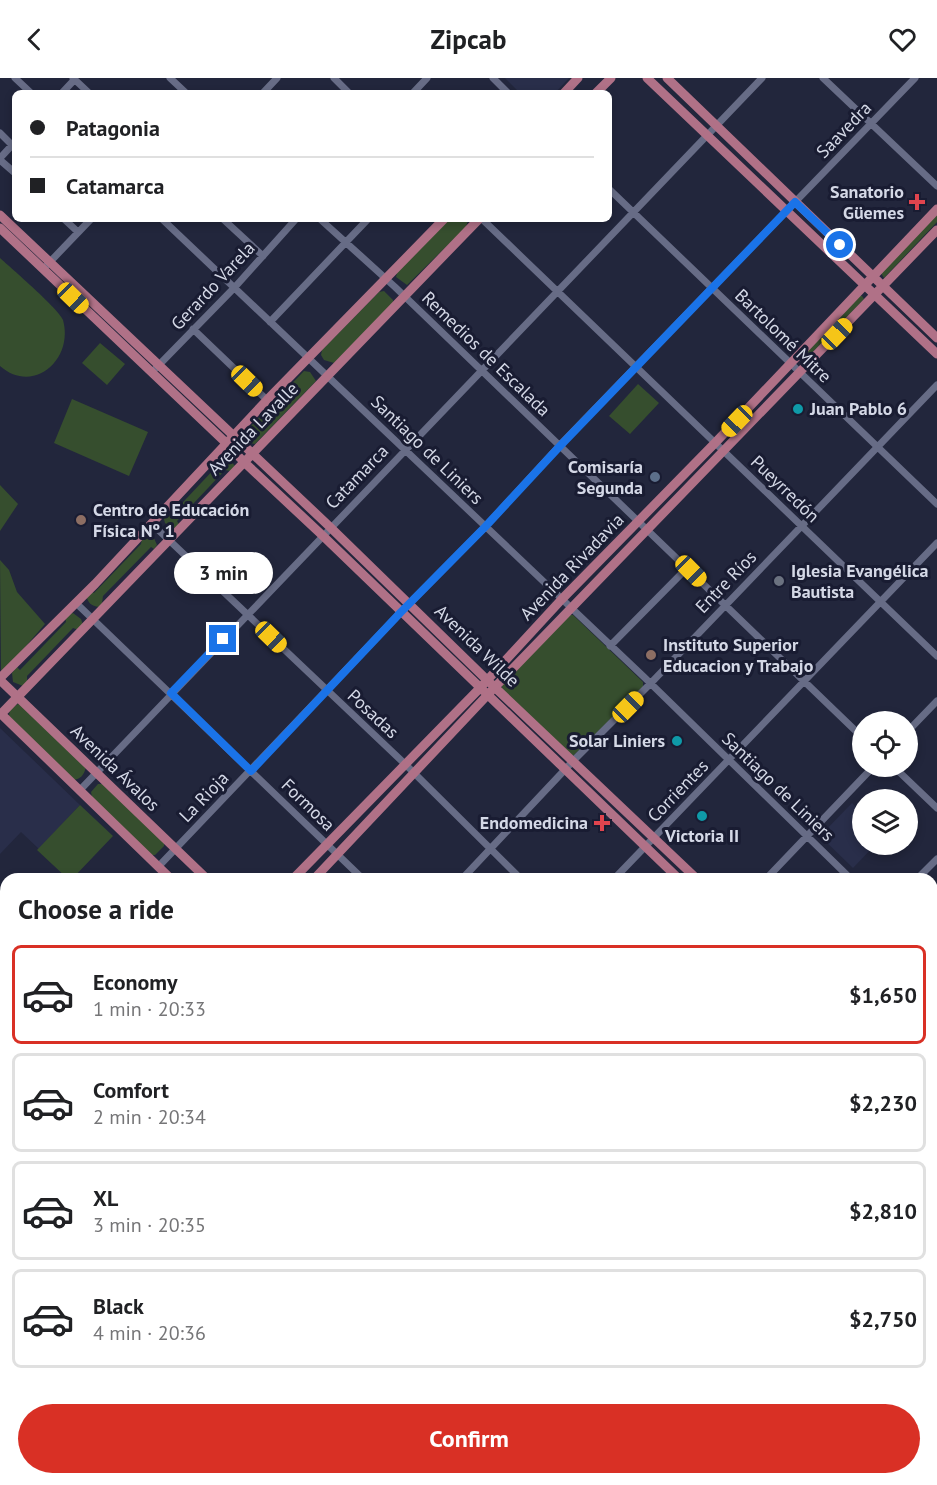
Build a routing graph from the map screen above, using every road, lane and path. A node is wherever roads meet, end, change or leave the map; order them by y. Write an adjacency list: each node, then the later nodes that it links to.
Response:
1 (15, 78): 15 (street)
2 (170, 78): 17 (street)
3 (277, 78): 18 (street)
4 (334, 78): 19 (street)
5 (427, 78): 20 (street)
6 (493, 78): 21 (street)
7 (578, 78): 22 (main road)
8 (611, 78): 23 (main road)
9 (647, 78): 26 (main road)
10 (667, 78): 25 (main road)
11 (762, 78): 25 (street, Catamarca)
12 (823, 78): 24 (street)
13 (915, 78): 24 (street, Saavedra)
14 (74, 79): 16 (street)
15 (27, 90)
16 (86, 90)
17 (183, 90)
18 (266, 90)
19 (346, 90)
20 (416, 90)
21 (505, 90)
22 (567, 90)
23 (599, 90)
24 (871, 123): 30 (street); 32 (street, Saavedra)
25 (716, 126): 26 (street, Catamarca); 32 (main road)
26 (708, 135): 34 (main road); 35 (street, Catamarca)
27 (12, 145): 28 (street)
28 (0, 159): 29 (street)
29 (12, 171)
30 (937, 186)
31 (612, 192): 35 (street, Bartolomé Mitre)
32 (795, 202): 34 (street, La Rioja); 53 (main road)
33 (937, 209): 53 (main road, Avenida Rivadavia)
34 (787, 210): 55 (main road); 58 (street, La Rioja)
35 (634, 213): 58 (street, Bartolomé Mitre); 59 (street, Catamarca)
36 (0, 215): 52 (main road)
37 (67, 222): 49 (street)
38 (88, 222): 49 (street)
39 (165, 222): 57 (street, Santiago de Liniers)
40 (226, 222): 51 (street)
41 (293, 222): 51 (street, Gerardo Varela)
42 (323, 222): 50 (street, Remedios de Escalada)
43 (365, 222): 50 (street)
44 (441, 222): 54 (main road, Avenida Lavalle)
45 (477, 222): 61 (main road, Avenida Lavalle)
46 (483, 222): 59 (street, Pueyrredón)
47 (0, 228): 52 (main road)
48 (937, 230): 56 (main road, Avenida Rivadavia)
49 (78, 232): 52 (street)
50 (346, 242): 54 (street, Remedios de Escalada); 62 (street)
51 (263, 256): 57 (street, Gerardo Varela)
52 (47, 266): 68 (main road, Avenida Wilde); 71 (main road, Avenida Wilde)
53 (872, 276): 55 (main road, Avenida Rivadavia); 56 (main road)
54 (386, 280): 61 (street, Remedios de Escalada); 66 (main road, Avenida Lavalle)
55 (864, 285): 60 (main road); 67 (main road, Avenida Rivadavia)
56 (883, 286): 60 (main road, Avenida Rivadavia); 64 (main road)
57 (235, 287): 62 (street, Santiago de Liniers); 63 (street, Gerardo Varela)
58 (711, 288): 67 (street, Bartolomé Mitre); 69 (street, La Rioja)
59 (557, 292): 69 (street, Pueyrredón); 70 (street, Catamarca)
60 (875, 295): 65 (main road); 72 (main road, Avenida Rivadavia)
61 (403, 296): 70 (street, Remedios de Escalada); 73 (main road, Avenida Lavalle)
62 (270, 322): 66 (street, Santiago de Liniers)
63 (194, 329): 68 (street, Gerardo Varela); 75 (street)
64 (937, 338)
65 (937, 354)
66 (308, 358): 73 (street, Santiago de Liniers); 75 (main road, Avenida Lavalle)
67 (790, 364): 72 (street, Bartolomé Mitre); 77 (main road, Avenida Rivadavia)
68 (159, 365): 71 (street, Gerardo Varela); 76 (main road, Avenida Wilde)
69 (637, 368): 77 (street, Pueyrredón); 79 (street, La Rioja)
70 (482, 371): 79 (street, Remedios de Escalada); 81 (street, Catamarca)
71 (152, 373): 78 (main road, Avenida Wilde)
72 (800, 373): 80 (street, Bartolomé Mitre); 82 (main road, Avenida Rivadavia)
73 (327, 375): 81 (street, Santiago de Liniers); 83 (main road, Avenida Lavalle)
74 (937, 385): 80 (street, Entre Ríos)
75 (267, 400): 76 (main road, Avenida Lavalle)
76 (234, 436): 78 (main road, Avenida Lavalle); 83 (main road, Avenida Wilde)
77 (715, 443): 82 (street, Pueyrredón); 85 (main road, Avenida Rivadavia)
78 (226, 445): 84 (main road, Avenida Wilde); 88 (main road, Avenida Lavalle)
79 (560, 446): 89 (street, Remedios de Escalada); 92 (street, La Rioja)
80 (878, 447): 87 (street, Bartolomé Mitre); 90 (street, Entre Ríos)
81 (405, 450): 91 (street, Catamarca); 92 (street, Santiago de Liniers)
82 (723, 451): 86 (main road, Avenida Rivadavia); 90 (street, Pueyrredón)
83 (253, 454): 84 (main road, Avenida Lavalle); 91 (main road, Avenida Wilde)
84 (244, 462): 94 (main road, Avenida Wilde); 95 (main road, Avenida Lavalle)
85 (675, 485): 86 (main road); 89 (main road, Avenida Rivadavia)
86 (683, 493): 93 (main road, Avenida Rivadavia)
87 (937, 504)
88 (151, 523): 95 (street, Posadas); 100 (main road, Avenida Lavalle)
89 (639, 523): 93 (street, Remedios de Escalada); 98 (main road, Avenida Rivadavia)
90 (801, 526): 99 (street, Pueyrredón); 102 (street, Entre Ríos)
91 (330, 527): 94 (street, Catamarca); 101 (main road, Avenida Wilde)
92 (485, 527): 98 (street, Santiago de Liniers); 101 (street, La Rioja)
93 (647, 531): 97 (street, Remedios de Escalada); 103 (main road, Avenida Rivadavia)
94 (322, 535): 104 (main road, Avenida Wilde); 105 (street, Catamarca)
95 (169, 541): 105 (street, Posadas); 106 (main road, Avenida Lavalle)
96 (937, 543): 99 (street, Corrientes)
97 (687, 567): 102 (street, Remedios de Escalada); 107 (street)
98 (562, 599): 103 (street, Santiago de Liniers); 110 (main road, Avenida Rivadavia)
99 (880, 602): 108 (street, Pueyrredón); 111 (street, Corrientes)
100 (76, 603): 106 (street, Formosa); 109 (main road, Avenida Lavalle)
101 (409, 603): 104 (street, La Rioja); 110 (main road, Avenida Wilde)
102 (725, 604): 111 (street, Remedios de Escalada); 112 (street, Entre Ríos)
103 (572, 609): 107 (street, Santiago de Liniers); 113 (main road, Avenida Rivadavia)
104 (401, 612): 114 (main road, Avenida Wilde); 115 (street, La Rioja)
105 (247, 614): 115 (street, Posadas); 116 (street, Catamarca)
106 (93, 619): 116 (street, Formosa); 118 (main road, Avenida Lavalle)
107 (610, 646): 112 (street, Santiago de Liniers)
108 (937, 657)
109 (0, 679): 118 (main road, Avenida Ávalos)
110 (487, 680): 113 (main road, Avenida Wilde); 114 (main road, Avenida Rivadavia)
111 (804, 682): 122 (street, Remedios de Escalada); 123 (street, Corrientes)
112 (650, 684): 123 (street, Santiago de Liniers); 125 (street, Entre Ríos)
113 (495, 687): 117 (main road, Avenida Rivadavia); 125 (main road, Avenida Wilde)
114 (480, 688): 117 (main road, Avenida Wilde); 124 (main road, Avenida Rivadavia)
115 (327, 691): 124 (street, Posadas); 126 (street, La Rioja)
116 (171, 693): 126 (street, Formosa); 127 (street, Catamarca)
117 (488, 695): 125 (main road, Avenida Wilde); 128 (main road, Avenida Rivadavia)
118 (18, 697): 120 (main road, Avenida Lavalle); 127 (main road, Avenida Ávalos)
119 (937, 701): 121 (street)
120 (1, 713): 131 (main road)
121 (918, 721)
122 (852, 728)
123 (729, 760): 133 (street, Santiago de Liniers); 134 (street, Corrientes)
124 (405, 765): 128 (street, Posadas); 135 (main road, Avenida Rivadavia)
125 (569, 765): 134 (main road, Avenida Wilde); 136 (main road, Avenida Wilde); 138 (street, Entre Ríos)
126 (251, 771): 135 (street, Formosa); 137 (street, La Rioja)
127 (96, 773): 131 (street, Catamarca); 137 (main road, Avenida Ávalos)
128 (413, 773): 138 (street, Posadas); 139 (main road, Avenida Rivadavia)
129 (864, 777): 133 (street)
130 (905, 777): 132 (street)
131 (80, 790): 141 (main road)
132 (937, 808)
133 (807, 837): 152 (street); 153 (street, Santiago de Liniers)
134 (654, 838): 136 (street, Corrientes); 151 (main road, Avenida Wilde)
135 (326, 844): 139 (street, Formosa); 144 (main road, Avenida Rivadavia)
136 (645, 847): 149 (street, Corrientes); 150 (main road, Avenida Wilde)
137 (175, 849): 141 (street, La Rioja); 143 (main road, Avenida Ávalos)
138 (490, 850): 147 (street, Entre Ríos); 148 (street, Posadas)
139 (338, 855): 145 (main road, Avenida Rivadavia); 146 (street, Formosa)
140 (937, 859): 154 (street)
141 (158, 867): 142 (main road)
142 (164, 873)
143 (201, 873)
144 (299, 873)
145 (320, 873)
146 (357, 873)
147 (468, 873)
148 (515, 873)
149 (620, 873)
150 (673, 873)
151 (691, 873)
152 (772, 873)
153 (845, 873)
154 (923, 873)

